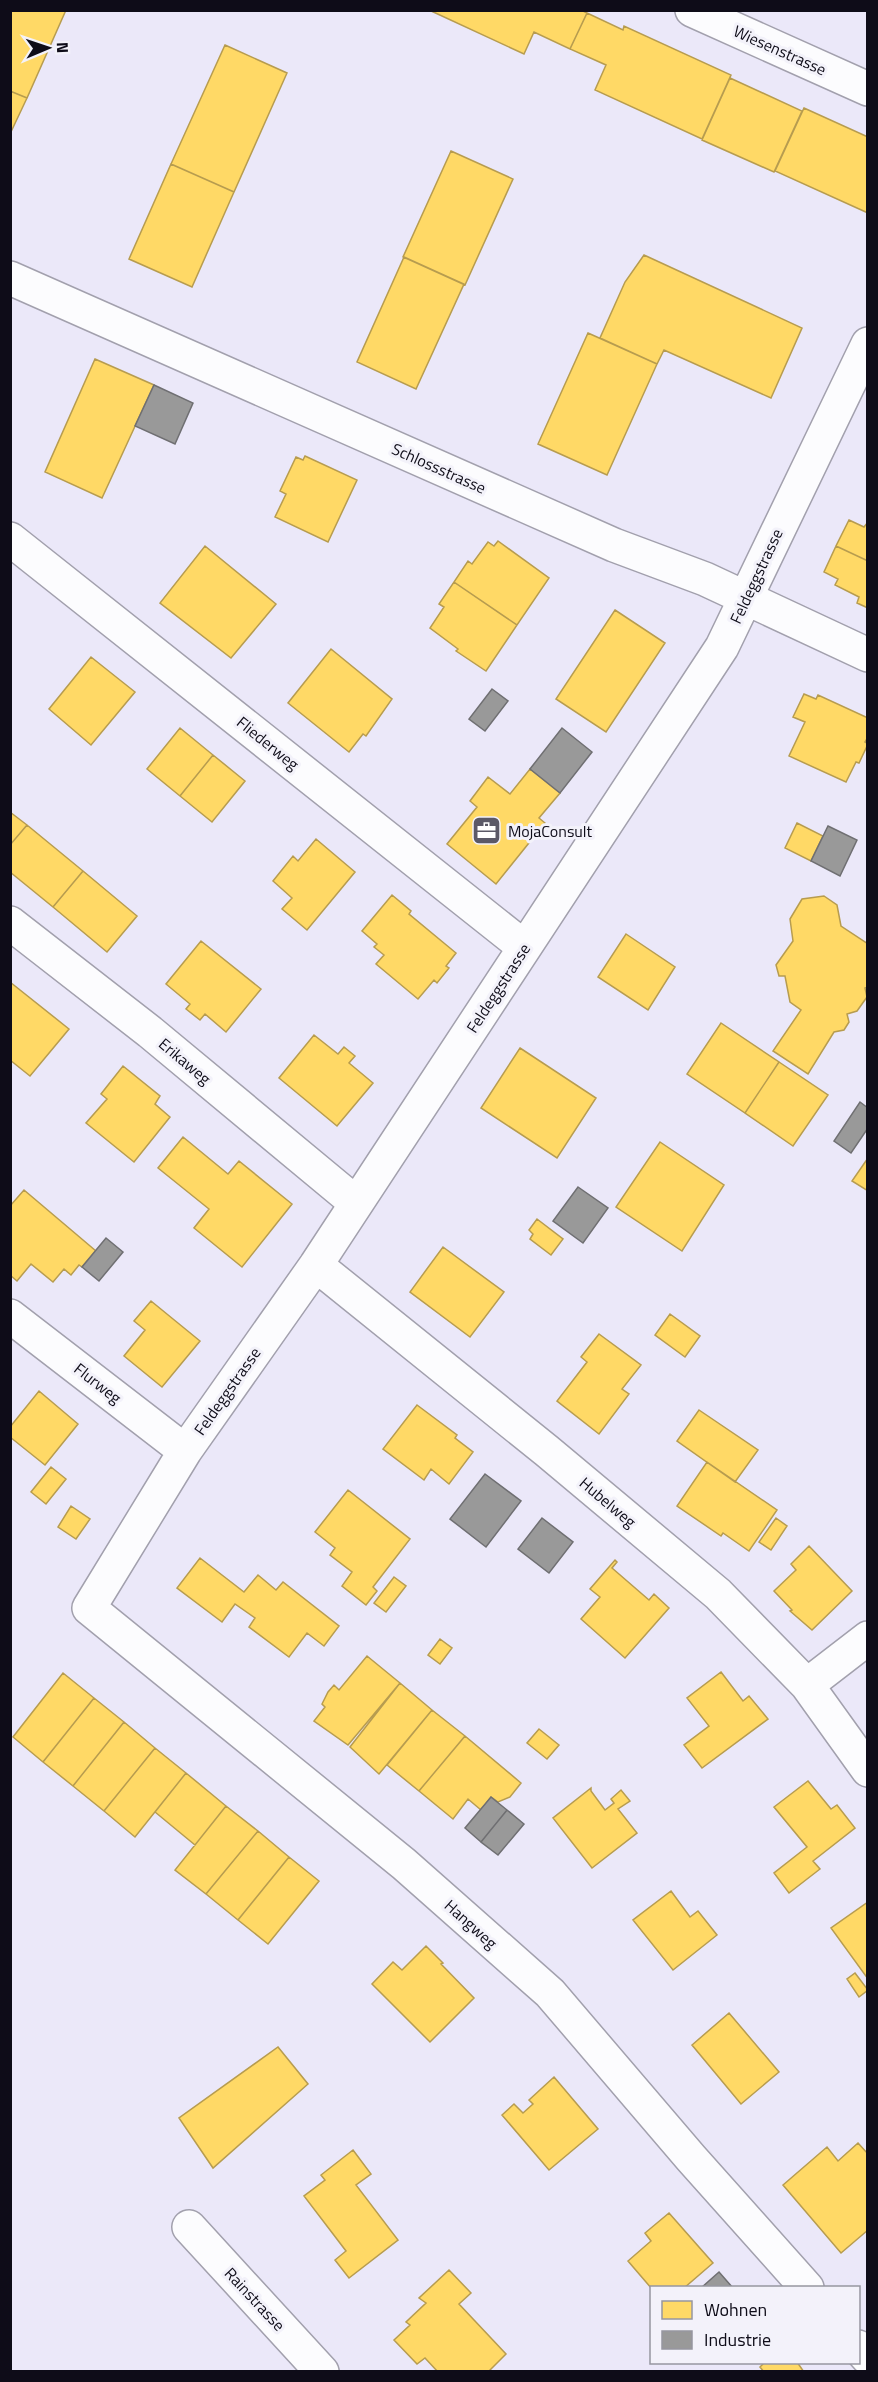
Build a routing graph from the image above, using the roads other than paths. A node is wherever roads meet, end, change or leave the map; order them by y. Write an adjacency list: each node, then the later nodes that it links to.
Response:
1 (692, 10): 2 (street, Wiesenstrasse)
2 (867, 89)
3 (10, 278): 6 (street, Schlossstrasse)
4 (867, 344): 6 (street, Feldeggstrasse)
5 (10, 539): 9 (street, Fliederweg)
6 (746, 598): 7 (street, Schlossstrasse); 9 (street, Feldeggstrasse)
7 (867, 655)
8 (10, 923): 10 (street, Erikaweg)
9 (524, 947): 10 (street, Feldeggstrasse)
10 (356, 1203): 11 (street, Feldeggstrasse)
11 (316, 1265): 13 (street, Feldeggstrasse); 16 (street, Hubelweg)
12 (10, 1316): 13 (street, Flurweg)
13 (185, 1451): 14 (street, Feldeggstrasse)
14 (89, 1608): 19 (street, Hangweg)
15 (867, 1638): 16 (street)
16 (807, 1685): 17 (street, Hubelweg)
17 (867, 1770)
18 (189, 2227): 20 (street, Rainstrasse)
19 (805, 2286)
20 (322, 2372)

